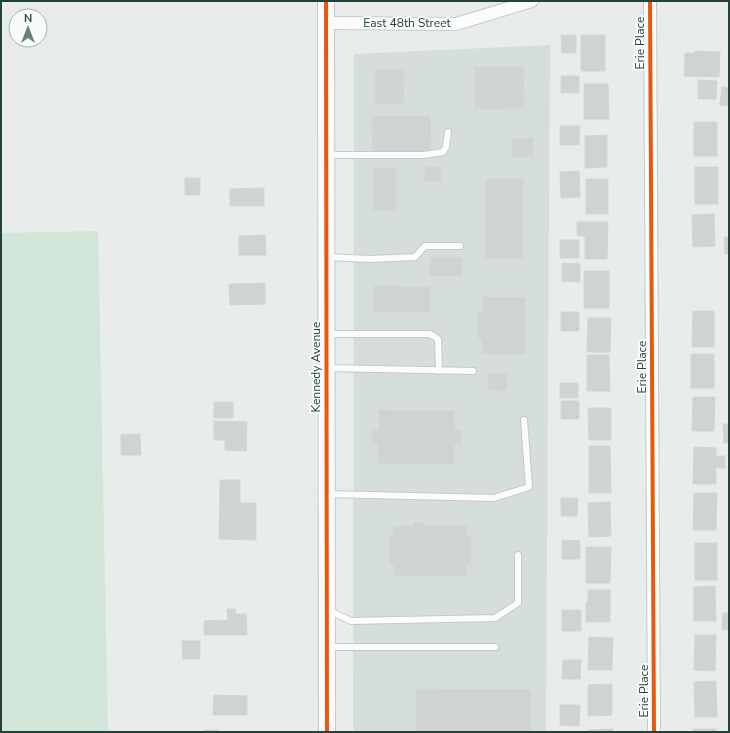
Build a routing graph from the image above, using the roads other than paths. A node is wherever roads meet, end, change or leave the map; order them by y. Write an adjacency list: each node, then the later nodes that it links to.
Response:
1 (326, 1): 4 (street, Kennedy Avenue)
2 (532, 1): 4 (street, East 48th Street)
3 (650, 1): 20 (street, Erie Place)
4 (326, 23): 6 (street, Kennedy Avenue)
5 (448, 132): 6 (lane)
6 (326, 155): 8 (street, Kennedy Avenue)
7 (460, 246): 8 (lane)
8 (326, 257): 9 (street, Kennedy Avenue)
9 (326, 334): 10 (street, Kennedy Avenue); 11 (lane)
10 (326, 368): 11 (lane); 14 (street, Kennedy Avenue)
11 (439, 371): 12 (lane)
12 (474, 371)
13 (524, 420): 14 (lane)
14 (327, 494): 16 (street, Kennedy Avenue)
15 (518, 555): 16 (lane)
16 (327, 610): 17 (street, Kennedy Avenue)
17 (327, 646): 18 (lane); 19 (street, Kennedy Avenue)
18 (495, 647)
19 (327, 732)
20 (654, 732)

